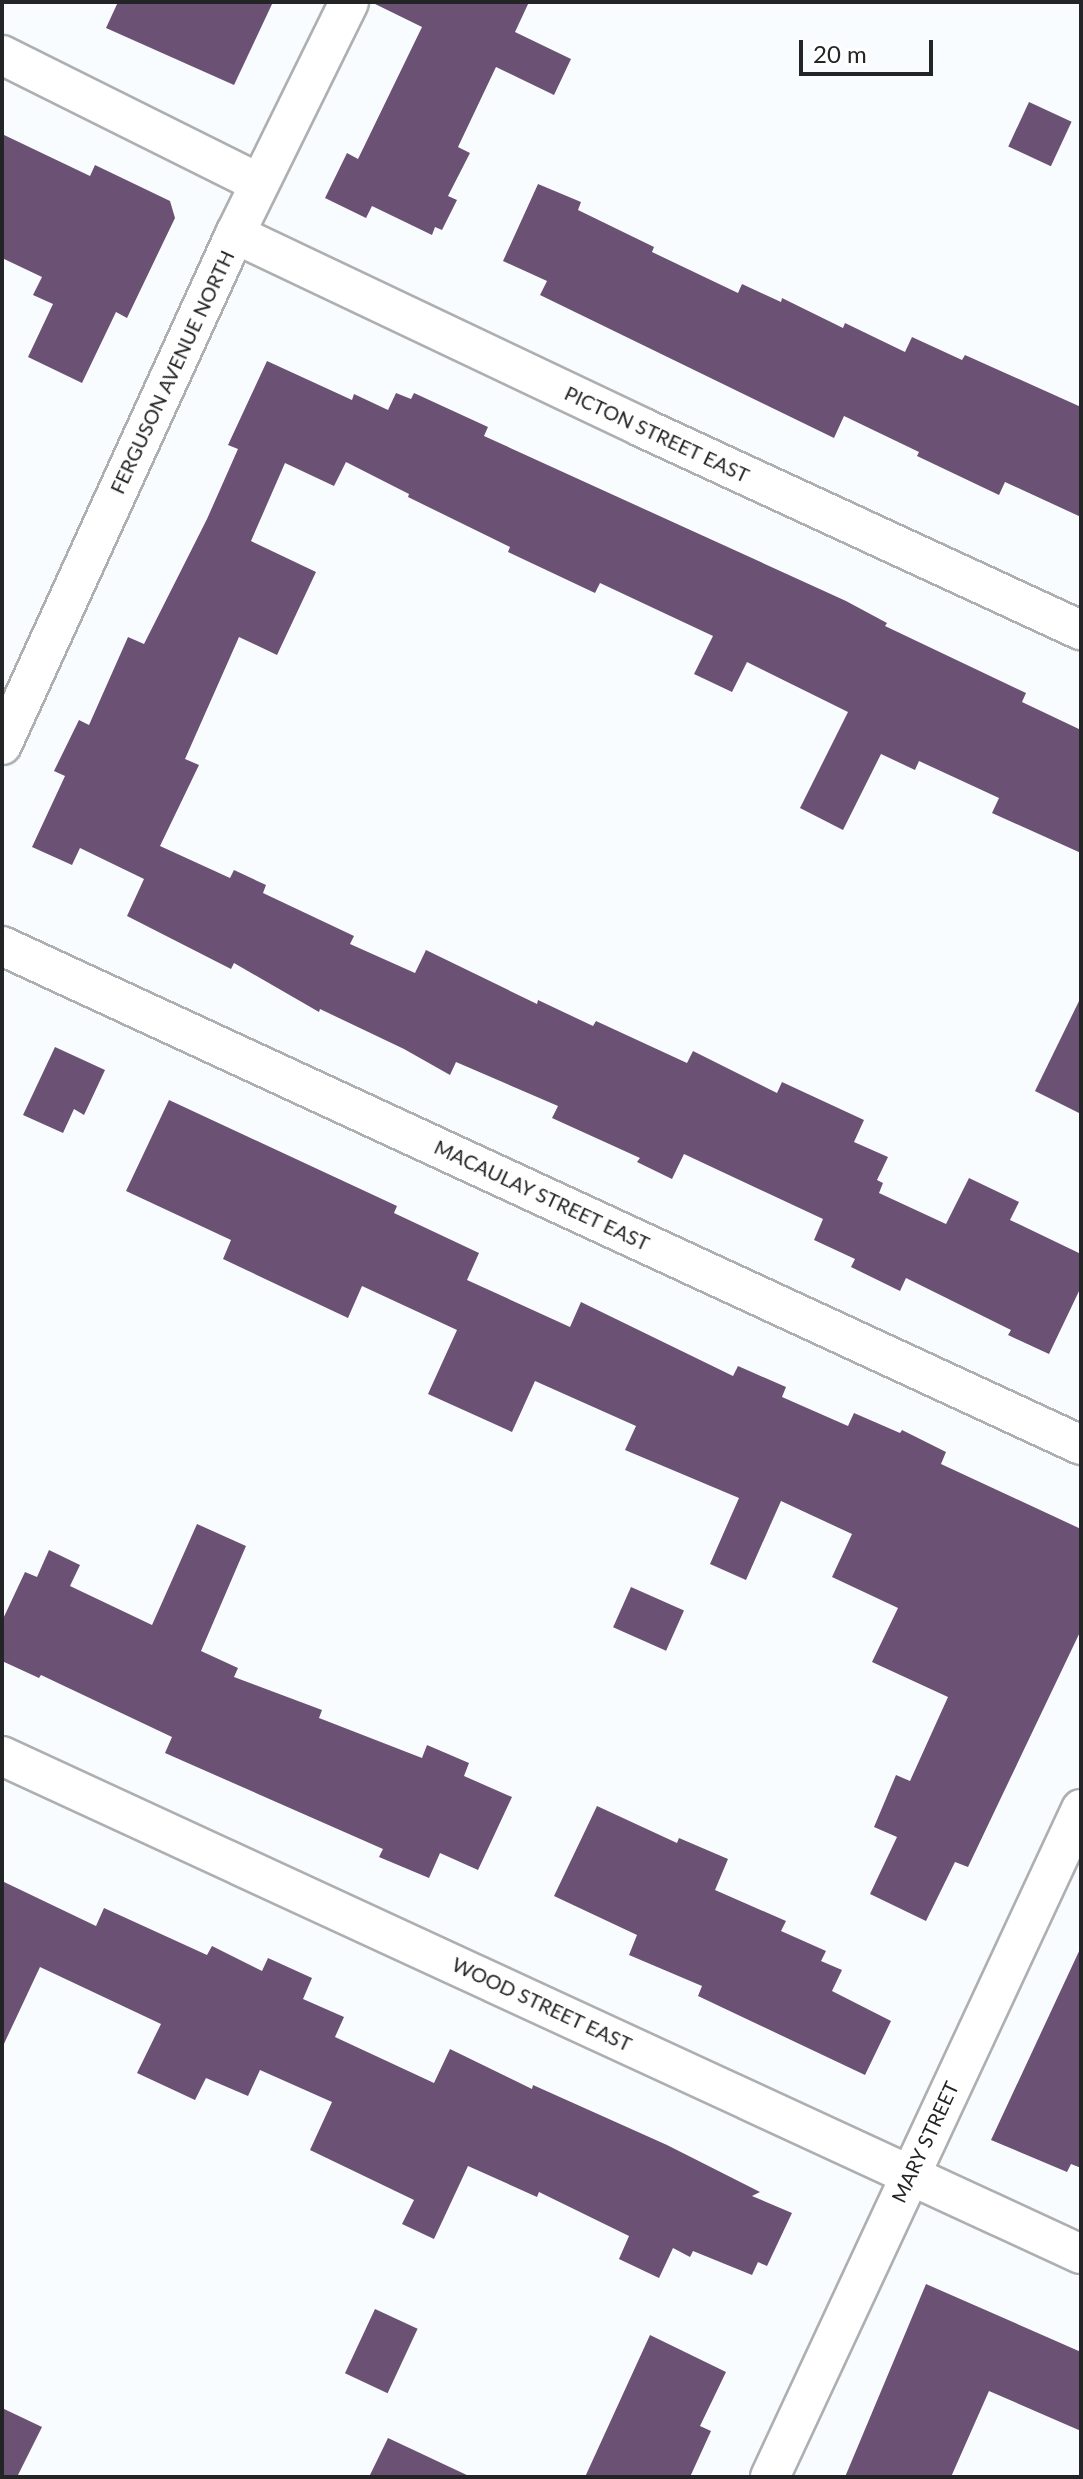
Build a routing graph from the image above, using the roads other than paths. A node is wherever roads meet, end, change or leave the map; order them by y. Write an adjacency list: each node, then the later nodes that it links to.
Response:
1 (349, 2): 3 (street, FERGUSON AVENUE NORTH)
2 (2, 55): 3 (street)
3 (259, 183): 4 (street, FERGUSON AVENUE NORTH)
4 (235, 234): 5 (street, PICTON STREET EAST); 6 (street, FERGUSON AVENUE NORTH)
5 (1081, 630)
6 (2, 745)
7 (2, 946): 8 (street, MACAULAY STREET EAST)
8 (1081, 1445)
9 (2, 1756): 11 (street, WOOD STREET EAST)
10 (1081, 1809): 11 (street, MARY STREET)
11 (910, 2174): 12 (street, WOOD STREET EAST); 13 (street, MARY STREET)
12 (1081, 2254)
13 (770, 2477)

